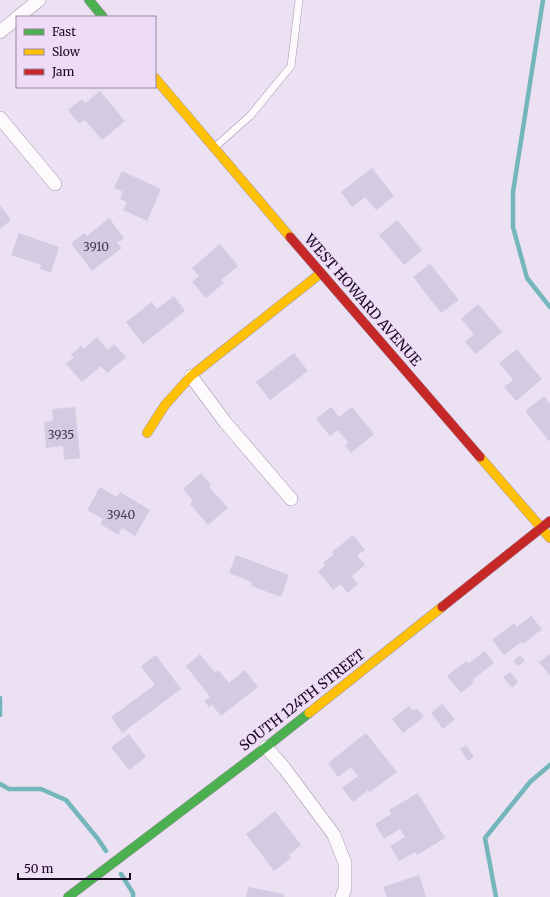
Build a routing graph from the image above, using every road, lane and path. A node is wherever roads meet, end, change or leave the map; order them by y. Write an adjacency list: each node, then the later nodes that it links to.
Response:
1 (40, 0): 4 (street)
2 (89, 0): 5 (street)
3 (299, 0): 10 (lane)
4 (20, 16)
5 (102, 16)
6 (16, 20): 7 (street)
7 (0, 32)
8 (156, 79): 10 (street, WEST HOWARD AVENUE)
9 (0, 118): 11 (street)
10 (214, 147): 12 (street, WEST HOWARD AVENUE)
11 (55, 184)
12 (321, 273): 13 (street); 17 (street, WEST HOWARD AVENUE)
13 (191, 376): 14 (street); 15 (street)
14 (147, 433)
15 (291, 499)
16 (550, 521): 17 (street, SOUTH 124TH STREET)
17 (541, 527): 18 (street, WEST HOWARD AVENUE); 19 (street, SOUTH 124TH STREET)
18 (550, 538)
19 (266, 747): 20 (street, SOUTH 124TH STREET); 21 (street)
20 (68, 897)
21 (342, 897)

